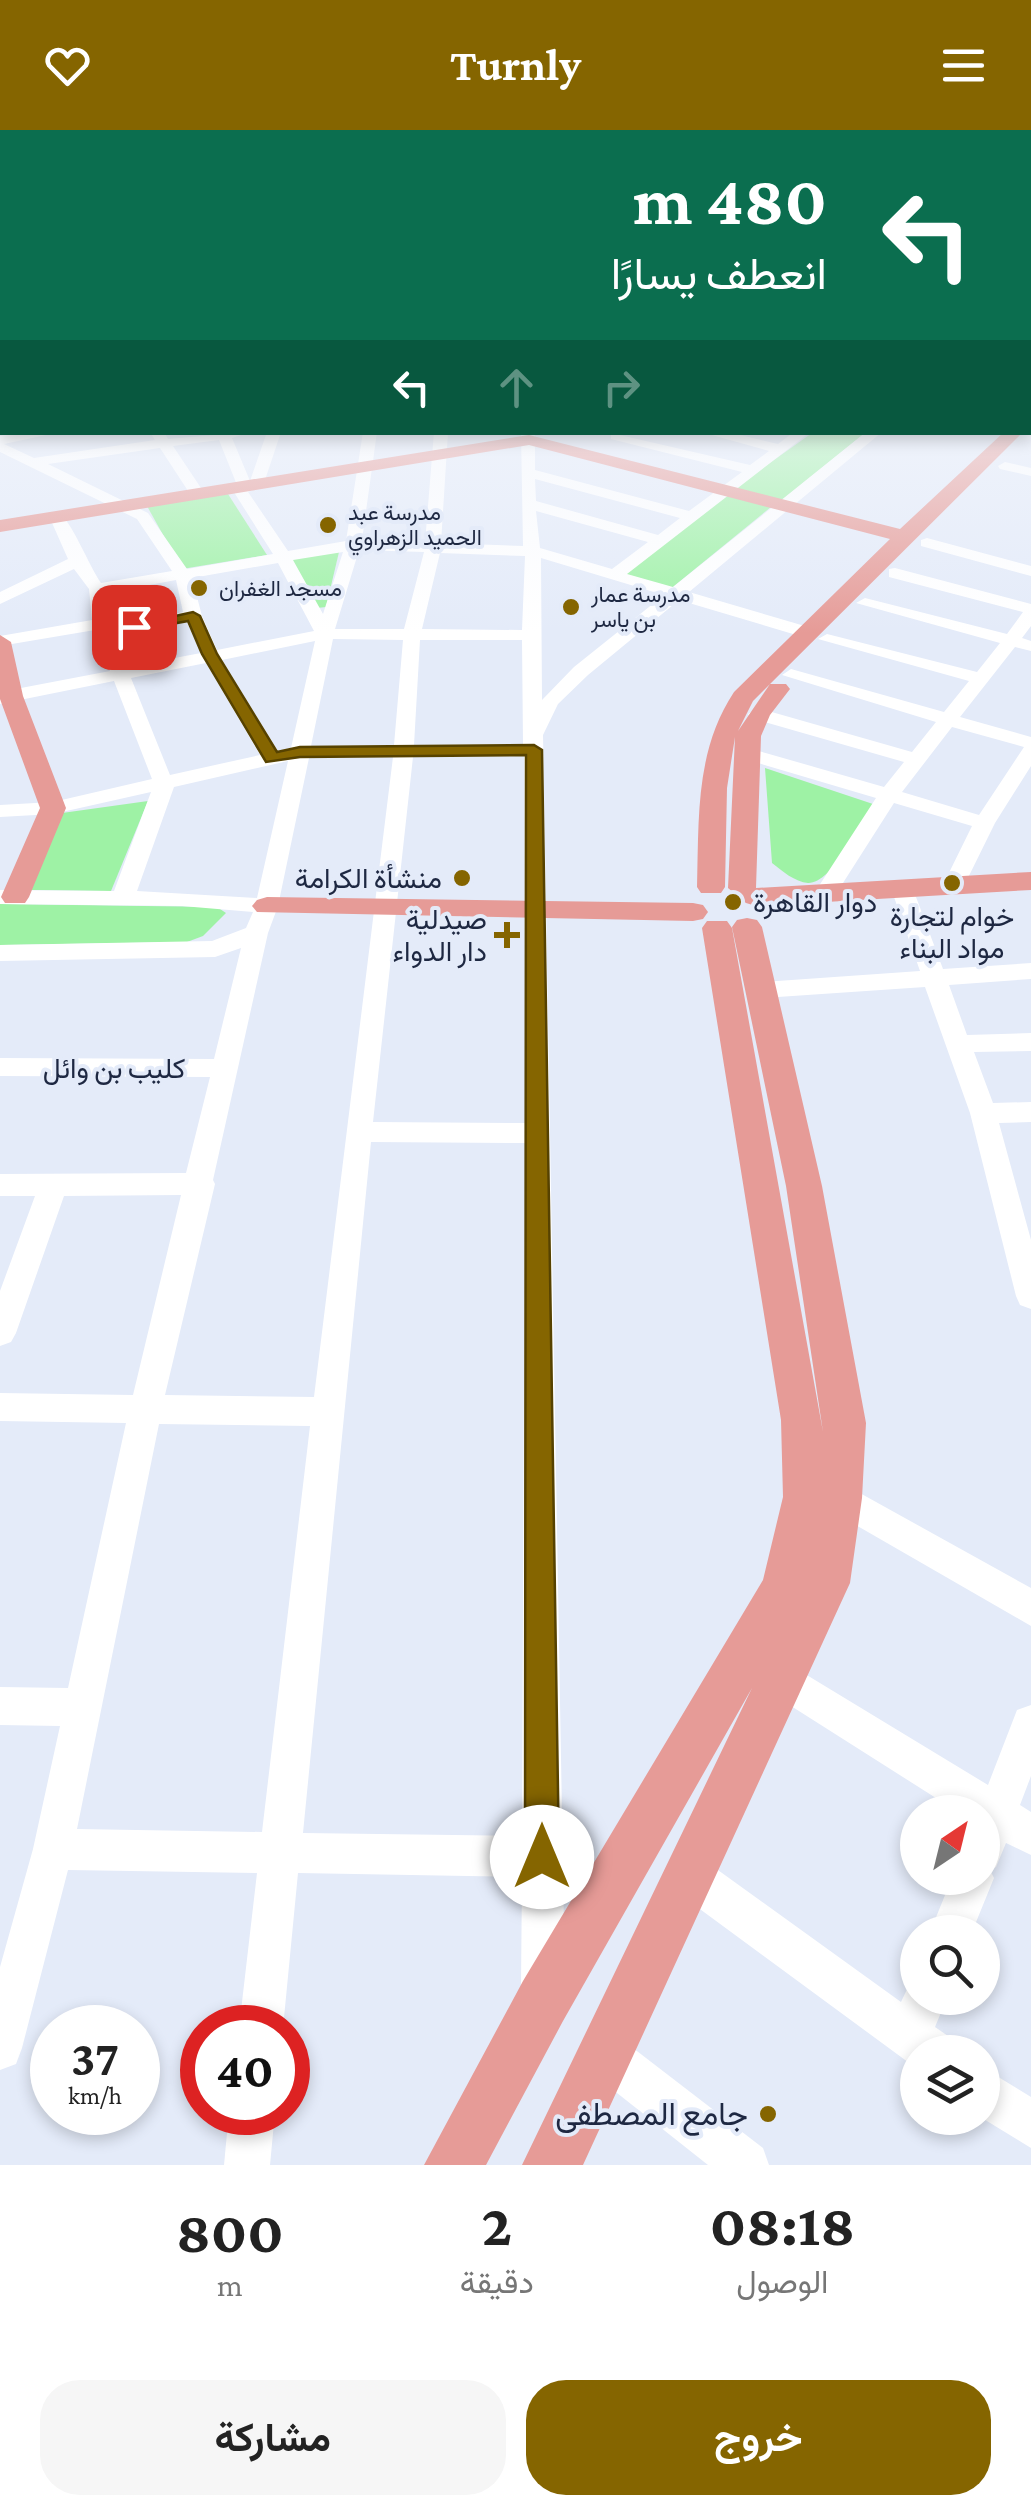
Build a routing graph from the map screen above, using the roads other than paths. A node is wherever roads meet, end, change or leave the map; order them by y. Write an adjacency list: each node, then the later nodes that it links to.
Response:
1 (0, 443): 19 (street)
2 (135, 443): 19 (street)
3 (164, 443): 27 (street)
4 (227, 443): 25 (street)
5 (269, 443): 25 (street)
6 (367, 443): 21 (street)
7 (439, 443): 21 (main road); 39 (street)
8 (528, 443): 24 (street)
9 (546, 443): 18 (main road)
10 (605, 443): 18 (street)
11 (652, 443): 22 (street)
12 (752, 443): 17 (street)
13 (789, 443): 17 (street)
14 (861, 443): 30 (street)
15 (1003, 443): 34 (main road)
16 (1030, 443): 20 (main road)
17 (780, 450): 22 (street)
18 (583, 457): 26 (main road)
19 (34, 462): 28 (street)
20 (1006, 466): 23 (street); 36 (main road)
21 (362, 467): 25 (main road); 37 (street)
22 (752, 470): 26 (street)
23 (1031, 472)
24 (528, 473): 29 (street); 32 (street)
25 (247, 488): 27 (main road); 40 (street)
26 (724, 492): 30 (main road); 32 (street)
27 (197, 494): 28 (main road)
28 (123, 504): 31 (main road); 44 (street)
29 (528, 504): 35 (street); 38 (street)
30 (782, 506): 34 (main road); 47 (street)
31 (57, 516): 33 (main road); 41 (street)
32 (690, 516): 35 (street)
33 (0, 526)
34 (904, 536): 57 (main road)
35 (658, 540): 43 (street)
36 (927, 543): 42 (street); 45 (main road)
37 (352, 544): 39 (street); 40 (street); 55 (street)
38 (530, 544): 39 (street); 43 (street); 56 (street)
39 (432, 546): 54 (street)
40 (283, 556): 44 (street); 55 (street)
41 (77, 561): 46 (street); 49 (street)
42 (1028, 566): 48 (street)
43 (620, 570): 47 (street)
44 (182, 573): 46 (street); 52 (street)
45 (896, 573): 48 (street); 50 (main road)
46 (97, 589): 53 (street)
47 (678, 595): 57 (street); 67 (street)
48 (994, 599): 51 (street)
49 (0, 600)
50 (865, 603): 57 (main road); 59 (street)
51 (1031, 611): 59 (street)
52 (193, 616): 53 (street); 60 (street)
53 (103, 628): 58 (street); 61 (street)
54 (412, 633): 55 (street); 56 (street); 69 (street)
55 (325, 634): 60 (street); 71 (street)
56 (531, 635): 67 (street)
57 (818, 636): 62 (main road); 63 (street); 88 (main road)
58 (0, 642): 64 (main road)
59 (1021, 644): 63 (street)
60 (210, 654): 61 (street); 73 (street)
61 (118, 672): 64 (street); 75 (street)
62 (790, 675): 65 (main road); 66 (street)
63 (982, 679): 66 (street)
64 (6, 697): 77 (main road)
65 (758, 714): 72 (main road); 74 (street)
66 (951, 720): 68 (street); 74 (street)
67 (534, 741): 69 (street); 89 (street)
68 (1031, 743)
69 (404, 750): 71 (street); 87 (street)
70 (1031, 751): 79 (street)
71 (300, 752): 73 (street); 90 (street)
72 (745, 753): 76 (street); 88 (main road)
73 (272, 758): 75 (street)
74 (914, 760): 76 (street)
75 (164, 785): 77 (street); 85 (street)
76 (888, 795): 79 (street); 83 (street)
77 (53, 808): 78 (street); 84 (main road)
78 (0, 811)
79 (984, 823): 81 (street)
80 (1031, 881): 81 (main road)
81 (954, 885): 83 (main road)
82 (1031, 891): 86 (main road)
83 (826, 892): 88 (main road)
84 (7, 897): 85 (street)
85 (123, 898): 90 (street)
86 (905, 898): 88 (main road); 93 (street)
87 (383, 908): 89 (main road); 90 (main road); 101 (street)
88 (732, 908): 89 (main road); 94 (main road); 124 (main road)
89 (536, 910): 102 (street)
90 (262, 919): 91 (street); 98 (street)
91 (0, 953)
92 (1031, 971): 93 (street)
93 (931, 978): 94 (street); 96 (street)
94 (763, 990): 112 (main road)
95 (1031, 1042): 96 (street)
96 (956, 1044): 100 (street)
97 (0, 1067): 98 (street, كليب بن وائل)
98 (228, 1068): 103 (street)
99 (1031, 1112): 100 (street)
100 (983, 1113): 106 (street)
101 (358, 1132): 102 (street); 111 (street)
102 (538, 1132): 121 (street)
103 (201, 1184): 105 (street); 110 (street)
104 (0, 1185): 105 (street)
105 (53, 1186): 108 (street)
106 (1023, 1233): 107 (street)
107 (1031, 1296)
108 (0, 1333)
109 (0, 1408): 110 (street)
110 (146, 1412): 111 (street); 116 (street)
111 (328, 1412): 120 (street)
112 (840, 1498): 113 (street); 114 (main road)
113 (1031, 1608)
114 (782, 1679): 118 (street); 122 (main road)
115 (0, 1706): 116 (street)
116 (82, 1707): 119 (street)
117 (1031, 1724): 118 (street)
118 (1015, 1825)
119 (53, 1849): 120 (street); 123 (street)
120 (280, 1852): 121 (street); 125 (street)
121 (542, 1857): 124 (street)
122 (689, 1875): 126 (street); 128 (main road)
123 (6, 1994): 127 (street)
124 (543, 2001): 133 (main road)
125 (263, 2005)
126 (922, 2029)
127 (0, 2048)
128 (604, 2054): 134 (main road); 135 (street)
129 (1000, 2103): 130 (street)
130 (1031, 2125)
131 (249, 2135): 132 (street)
132 (246, 2165)
133 (454, 2165)
134 (552, 2165)
135 (746, 2165)

